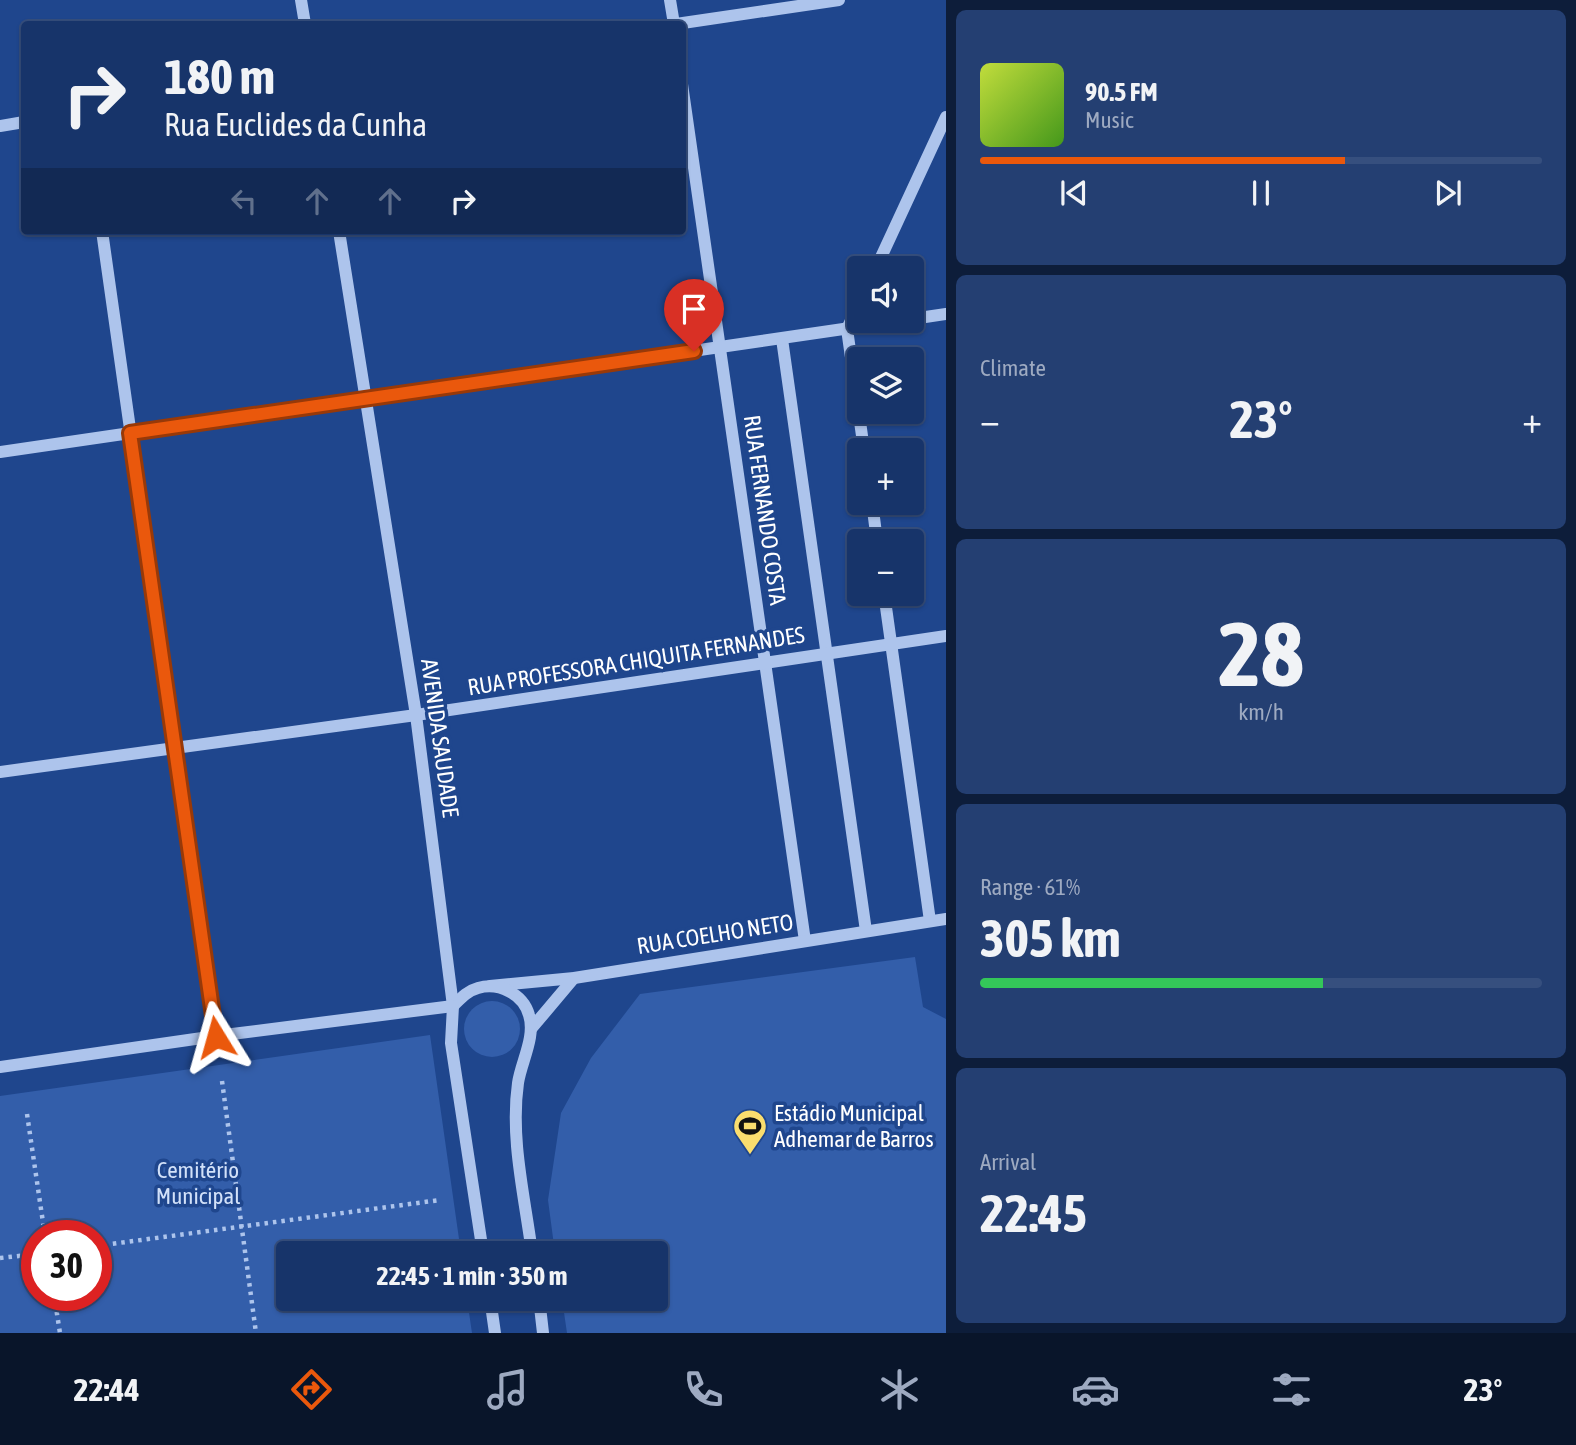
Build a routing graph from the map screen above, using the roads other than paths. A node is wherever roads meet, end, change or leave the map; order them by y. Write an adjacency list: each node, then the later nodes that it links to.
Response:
1 (301, 0): 4 (street)
2 (670, 0): 5 (street)
3 (839, 0): 6 (street)
4 (304, 21)
5 (674, 21)
6 (686, 22)
7 (686, 111): 19 (street, RUA FERNANDO COSTA)
8 (946, 117): 13 (street)
9 (21, 122): 10 (street)
10 (0, 126)
11 (103, 235): 21 (street)
12 (340, 235): 20 (street, AVENIDA SAUDADE)
13 (882, 256)
14 (946, 314): 15 (street)
15 (924, 317)
16 (847, 329): 18 (street)
17 (848, 333): 22 (street)
18 (782, 339): 19 (street); 27 (street)
19 (721, 347): 20 (street); 28 (street, RUA FERNANDO COSTA)
20 (367, 398): 21 (street); 29 (street, AVENIDA SAUDADE)
21 (130, 433): 23 (street); 30 (street)
22 (862, 438)
23 (0, 452)
24 (886, 606): 26 (street)
25 (946, 636): 26 (street, RUA PROFESSORA CHIQUITA FERNANDES)
26 (891, 644): 27 (street, RUA PROFESSORA CHIQUITA FERNANDES); 33 (street)
27 (827, 653): 28 (street, RUA PROFESSORA CHIQUITA FERNANDES); 34 (street)
28 (765, 662): 29 (street, RUA PROFESSORA CHIQUITA FERNANDES); 35 (street, RUA FERNANDO COSTA)
29 (416, 715): 30 (street, RUA PROFESSORA CHIQUITA FERNANDES); 38 (street, AVENIDA SAUDADE)
30 (175, 747): 31 (street, RUA PROFESSORA CHIQUITA FERNANDES); 40 (street)
31 (0, 772)
32 (946, 919): 33 (street, RUA COELHO NETO)
33 (930, 921): 34 (street, RUA COELHO NETO)
34 (866, 931): 35 (street, RUA COELHO NETO)
35 (805, 941): 36 (street, RUA COELHO NETO)
36 (574, 978): 37 (street, RUA COELHO NETO); 39 (street)
37 (490, 986): 38 (street, RUA COELHO NETO); 39 (street)
38 (453, 1006): 40 (street); 42 (street, AVENIDA SAUDADE)
39 (531, 1029): 43 (street)
40 (216, 1037): 41 (street)
41 (0, 1068)
42 (481, 1241)
43 (530, 1241)
44 (492, 1311): 46 (street)
45 (540, 1311): 47 (street)
46 (495, 1333)
47 (543, 1333)

